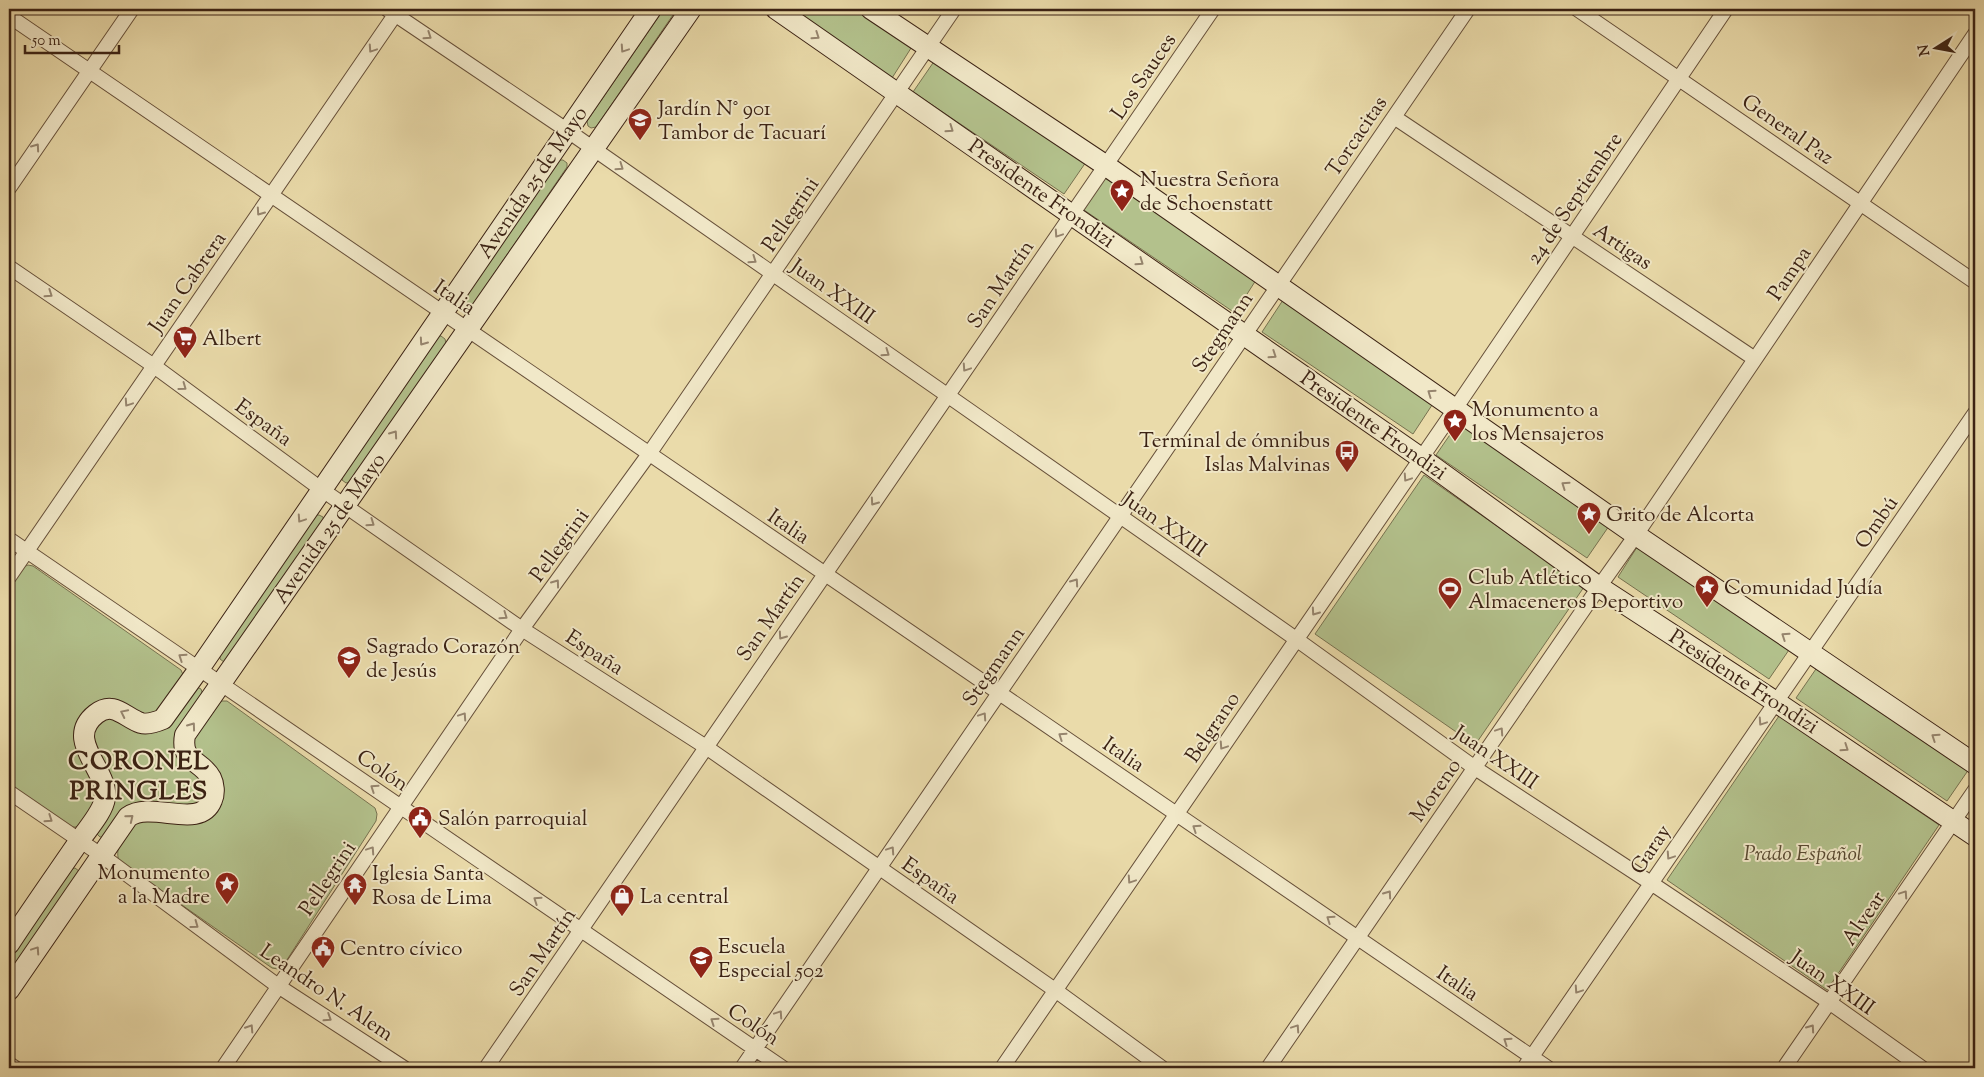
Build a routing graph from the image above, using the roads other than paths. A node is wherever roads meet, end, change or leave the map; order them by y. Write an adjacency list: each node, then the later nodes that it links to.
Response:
1 (132, 9): 15 (street)
2 (651, 9): 19 (main road, Avenida 25 de Mayo, one-way to 19)
3 (691, 9): 20 (main road, Avenida 25 de Mayo)
4 (776, 9): 17 (main road, Presidente Frondizi, one-way to 17)
5 (871, 9): 14 (main road)
6 (954, 9): 14 (street, Pellegrini)
7 (1213, 9): 21 (street, Los Sauces)
8 (1468, 9): 18 (street, Torcacitas)
9 (1577, 9): 16 (street, General Paz)
10 (1726, 9): 16 (street, 24 de Septiembre)
11 (394, 11): 19 (street, Juan XXIII, one-way to 19); 23 (street, Juan Cabrera, one-way to 23)
12 (9, 16): 15 (street, Italia)
13 (1975, 34): 24 (street, Pampa)
14 (928, 46): 17 (street, Pellegrini); 21 (main road)
15 (89, 71): 22 (street, one-way to 15); 23 (street, Italia)
16 (1679, 79): 24 (street, General Paz); 26 (street, 24 de Septiembre)
17 (898, 92): 25 (main road, Presidente Frondizi, one-way to 25); 28 (street, Pellegrini)
18 (1394, 117): 26 (street, Artigas); 30 (street, Torcacitas)
19 (568, 131): 20 (street, Juan XXIII); 31 (main road, Avenida 25 de Mayo)
20 (592, 149): 28 (street, Juan XXIII, one-way to 28); 32 (main road, Avenida 25 de Mayo)
21 (1105, 165): 25 (street, San Martín); 30 (main road)
22 (9, 188)
23 (271, 196): 31 (street, Italia); 35 (street, Juan Cabrera, one-way to 35)
24 (1861, 204): 29 (street, General Paz); 34 (street, Pampa)
25 (1072, 214): 33 (main road, Presidente Frondizi, one-way to 33); 36 (street, San Martín, one-way to 36)
26 (1572, 236): 34 (street, Artigas); 37 (street, 24 de Septiembre)
27 (9, 267): 35 (street, España, one-way to 35)
28 (773, 274): 36 (street, Juan XXIII, one-way to 36); 39 (street, Pellegrini)
29 (1975, 282)
30 (1278, 286): 33 (street, Stegmann); 37 (main road, one-way to 30)
31 (443, 313): 32 (street, Italia); 41 (main road, Avenida 25 de Mayo, one-way to 41)
32 (467, 330): 39 (street, Italia); 42 (main road, Avenida 25 de Mayo, one-way to 32)
33 (1244, 336): 40 (main road, Presidente Frondizi, one-way to 40); 43 (street, Stegmann)
34 (1755, 359): 44 (street, Pampa)
35 (154, 366): 41 (street, España, one-way to 41); 46 (street, Juan Cabrera, one-way to 46)
36 (947, 395): 43 (street, Juan XXIII); 47 (street, San Martín, one-way to 47)
37 (1455, 409): 40 (street, Belgrano); 44 (main road, one-way to 37)
38 (1975, 413): 52 (street, Ombú)
39 (649, 454): 47 (street, Italia); 50 (street, Pellegrini, one-way to 39)
40 (1421, 458): 49 (main road, Presidente Frondizi); 51 (street, Belgrano, one-way to 51)
41 (321, 489): 42 (street, España); 53 (main road, Avenida 25 de Mayo, one-way to 53)
42 (345, 505): 50 (street, España, one-way to 50); 54 (main road, Avenida 25 de Mayo)
43 (1120, 517): 51 (street, Juan XXIII); 55 (street, Stegmann, one-way to 43)
44 (1636, 535): 49 (street, Moreno); 52 (main road, one-way to 44)
45 (9, 539): 46 (street, Colón)
46 (27, 551): 48 (street, Juan Cabrera); 53 (street, Colón, one-way to 46)
47 (824, 574): 55 (street, Italia); 57 (street, San Martín, one-way to 57)
48 (9, 577)
49 (1599, 586): 56 (main road, Presidente Frondizi); 59 (street, Moreno, one-way to 49)
50 (522, 629): 57 (street, España); 62 (street, Pellegrini, one-way to 50)
51 (1296, 639): 59 (street, Juan XXIII); 63 (street, Belgrano, one-way to 63)
52 (1810, 653): 56 (street, Garay); 58 (main road, one-way to 52)
53 (199, 669): 54 (street, Colón); 66 (main road, Avenida 25 de Mayo, one-way to 66)
54 (222, 684): 62 (street, Colón, one-way to 54); 67 (main road, Avenida 25 de Mayo, one-way to 54)
55 (999, 693): 63 (street, Italia, one-way to 55); 68 (street, Stegmann, one-way to 55)
56 (1776, 702): 64 (main road, Presidente Frondizi, one-way to 64); 69 (street, Garay, one-way to 69)
57 (706, 747): 68 (street, España); 70 (street, San Martín)
58 (1975, 764)
59 (1475, 768): 69 (street, Juan XXIII); 71 (street, Moreno, one-way to 59)
60 (1975, 790): 64 (street, Alvear)
61 (9, 792): 66 (street, Leandro N. Alem, one-way to 66)
62 (400, 806): 70 (street, Colón, one-way to 62); 73 (street, Pellegrini, one-way to 62)
63 (1176, 814): 71 (street, Italia, one-way to 63); 75 (street, Belgrano, one-way to 75)
64 (1954, 821): 65 (main road, Presidente Frondizi); 76 (street, Alvear, one-way to 64)
65 (1975, 836)
66 (80, 840): 67 (street, Leandro N. Alem); 72 (main road, Avenida 25 de Mayo)
67 (101, 855): 73 (street, Leandro N. Alem, one-way to 73); 74 (main road, Avenida 25 de Mayo, one-way to 67)
68 (878, 868): 75 (street, España); 77 (street, Stegmann, one-way to 68)
69 (1652, 883): 76 (street, Juan XXIII); 78 (street, Garay, one-way to 78)
70 (581, 930): 77 (street, Colón, one-way to 70); 83 (street, San Martín)
71 (1358, 938): 78 (street, Italia, one-way to 71); 88 (street, Moreno, one-way to 71)
72 (9, 944)
73 (278, 986): 81 (street, Pellegrini, one-way to 73); 82 (street, Leandro N. Alem, one-way to 82)
74 (9, 990)
75 (1055, 990): 86 (street, Belgrano); 87 (street, España)
76 (1829, 1002): 90 (street, Alvear, one-way to 76); 91 (street, Juan XXIII)
77 (755, 1049): 84 (street, Stegmann); 85 (street, Colón)
78 (1528, 1063): 89 (street, Italia)
79 (9, 1064): 80 (street)
80 (15, 1068)
81 (223, 1068)
82 (404, 1068)
83 (486, 1068)
84 (742, 1068)
85 (783, 1068)
86 (1002, 1068)
87 (1162, 1068)
88 (1268, 1068)
89 (1548, 1068)
90 (1784, 1068)
91 (1922, 1068)

